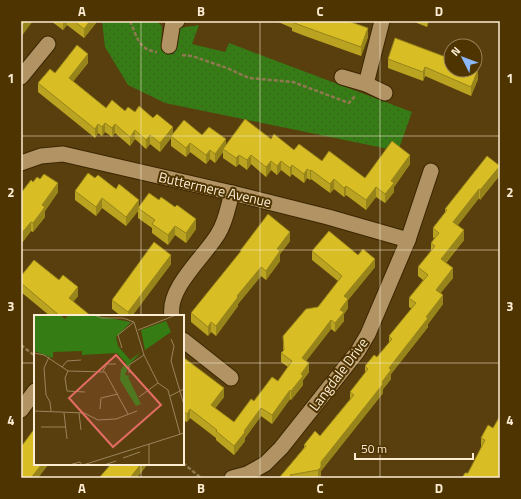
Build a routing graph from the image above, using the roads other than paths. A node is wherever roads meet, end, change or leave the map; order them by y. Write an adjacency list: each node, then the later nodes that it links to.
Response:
1 (172, 21): 2 (street); 5 (street)
2 (177, 21)
3 (382, 21): 8 (street)
4 (48, 44): 6 (street)
5 (168, 51)
6 (21, 77)
7 (342, 77): 8 (street)
8 (366, 84): 9 (street)
9 (385, 93)
10 (21, 161): 12 (street, Buttermere Avenue)
11 (431, 171): 13 (street, Langdale Drive)
12 (232, 193): 13 (street, Buttermere Avenue); 14 (street)
13 (408, 240): 19 (street, Langdale Drive)
14 (172, 315)
15 (184, 341): 16 (street)
16 (231, 378)
17 (34, 392): 18 (street)
18 (21, 410)
19 (232, 478)

